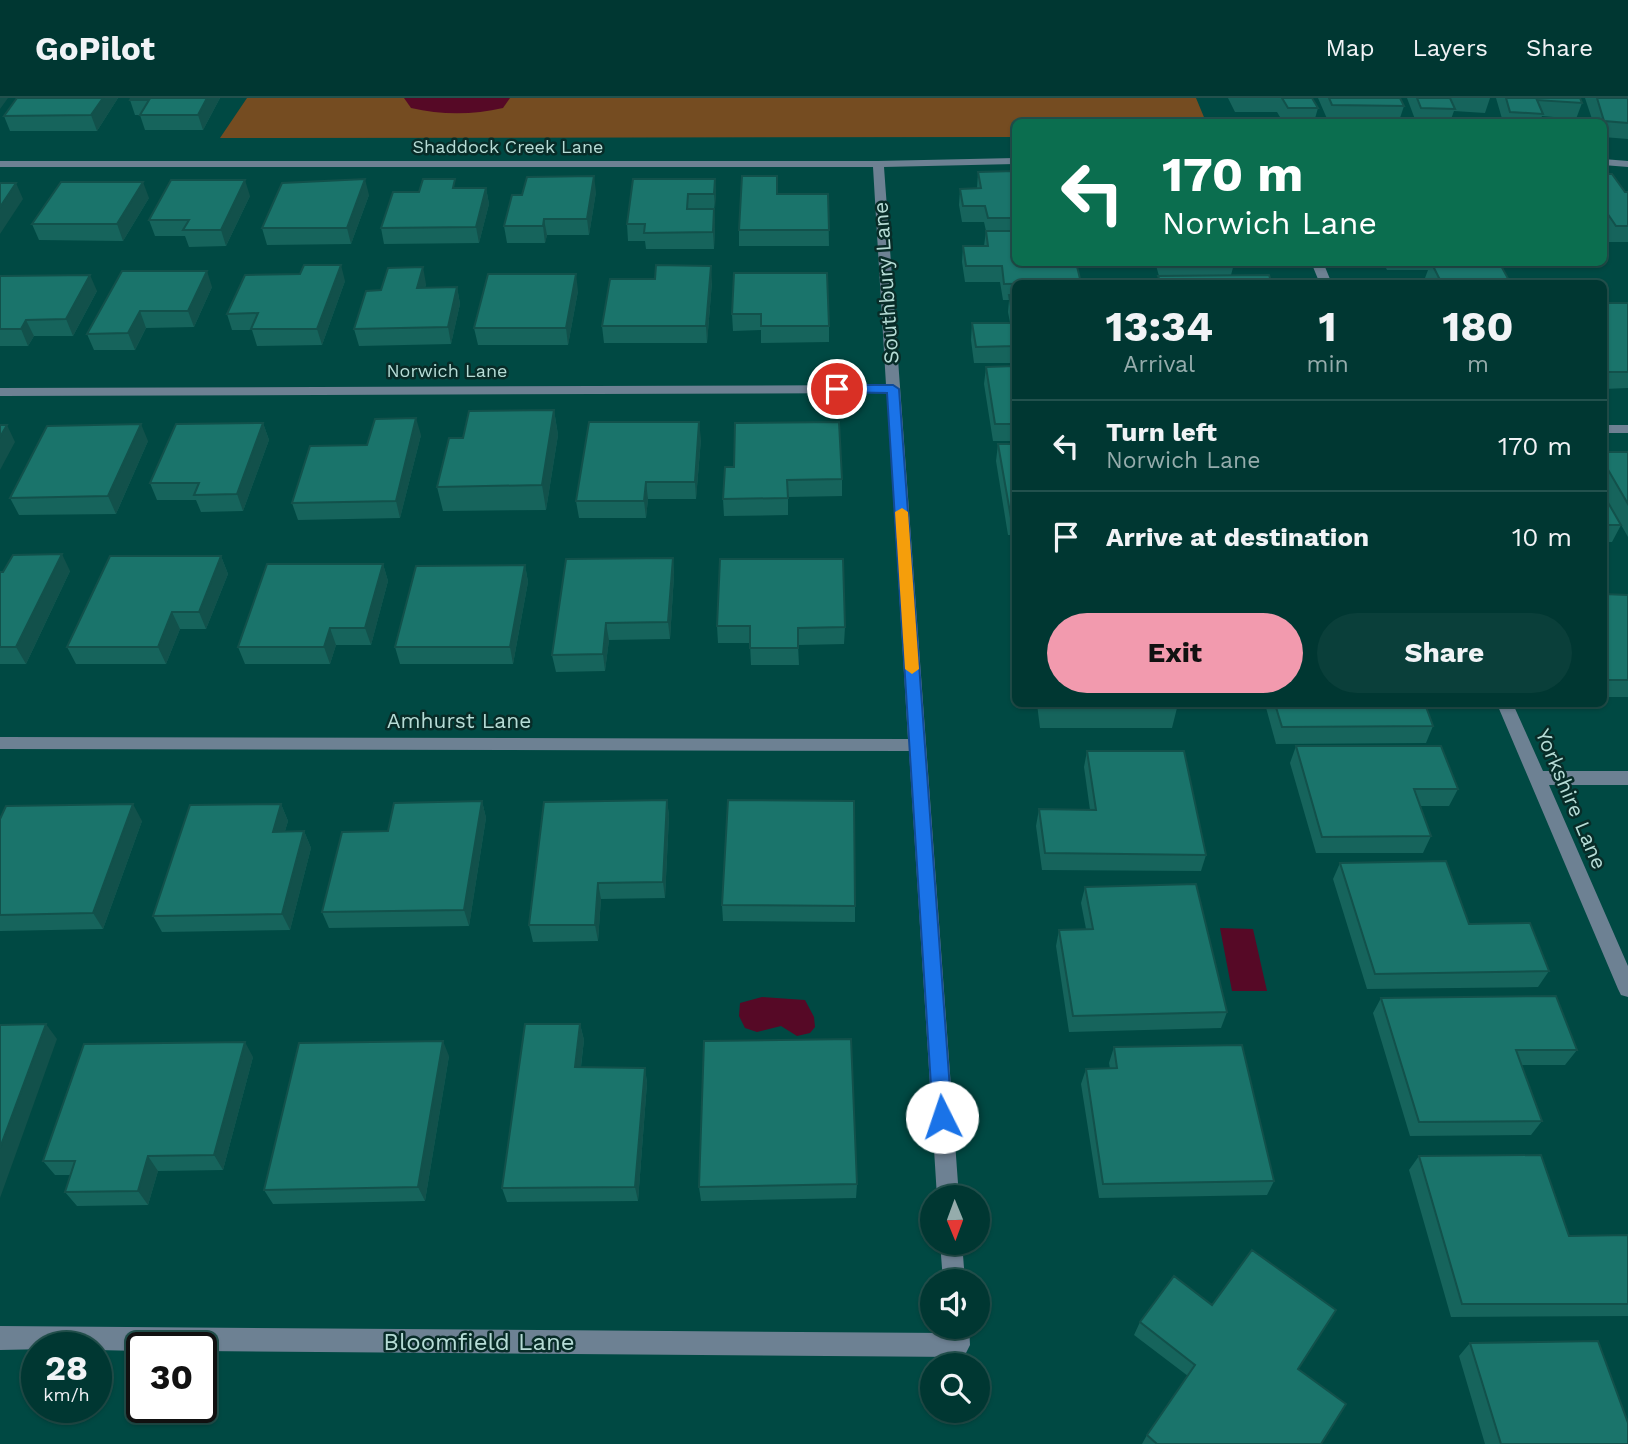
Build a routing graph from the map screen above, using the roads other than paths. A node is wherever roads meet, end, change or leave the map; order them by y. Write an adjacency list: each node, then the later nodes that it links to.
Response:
1 (1012, 161): 4 (street, Shaddock Creek Lane)
2 (1607, 162): 5 (street)
3 (0, 164): 4 (street, Shaddock Creek Lane)
4 (878, 164): 6 (street, Southbury Lane)
5 (1628, 164)
6 (893, 389): 7 (street, Norwich Lane); 12 (street, Southbury Lane)
7 (0, 391)
8 (1607, 429): 9 (street)
9 (1628, 429)
10 (1506, 707): 13 (street, Yorkshire Lane)
11 (0, 743): 12 (street, Amhurst Lane)
12 (917, 745): 16 (street, Southbury Lane)
13 (1537, 778): 14 (street); 15 (street, Yorkshire Lane)
14 (1628, 778)
15 (1628, 989)
16 (947, 1185)
17 (920, 1336): 18 (street, Bloomfield Lane)
18 (0, 1338)

